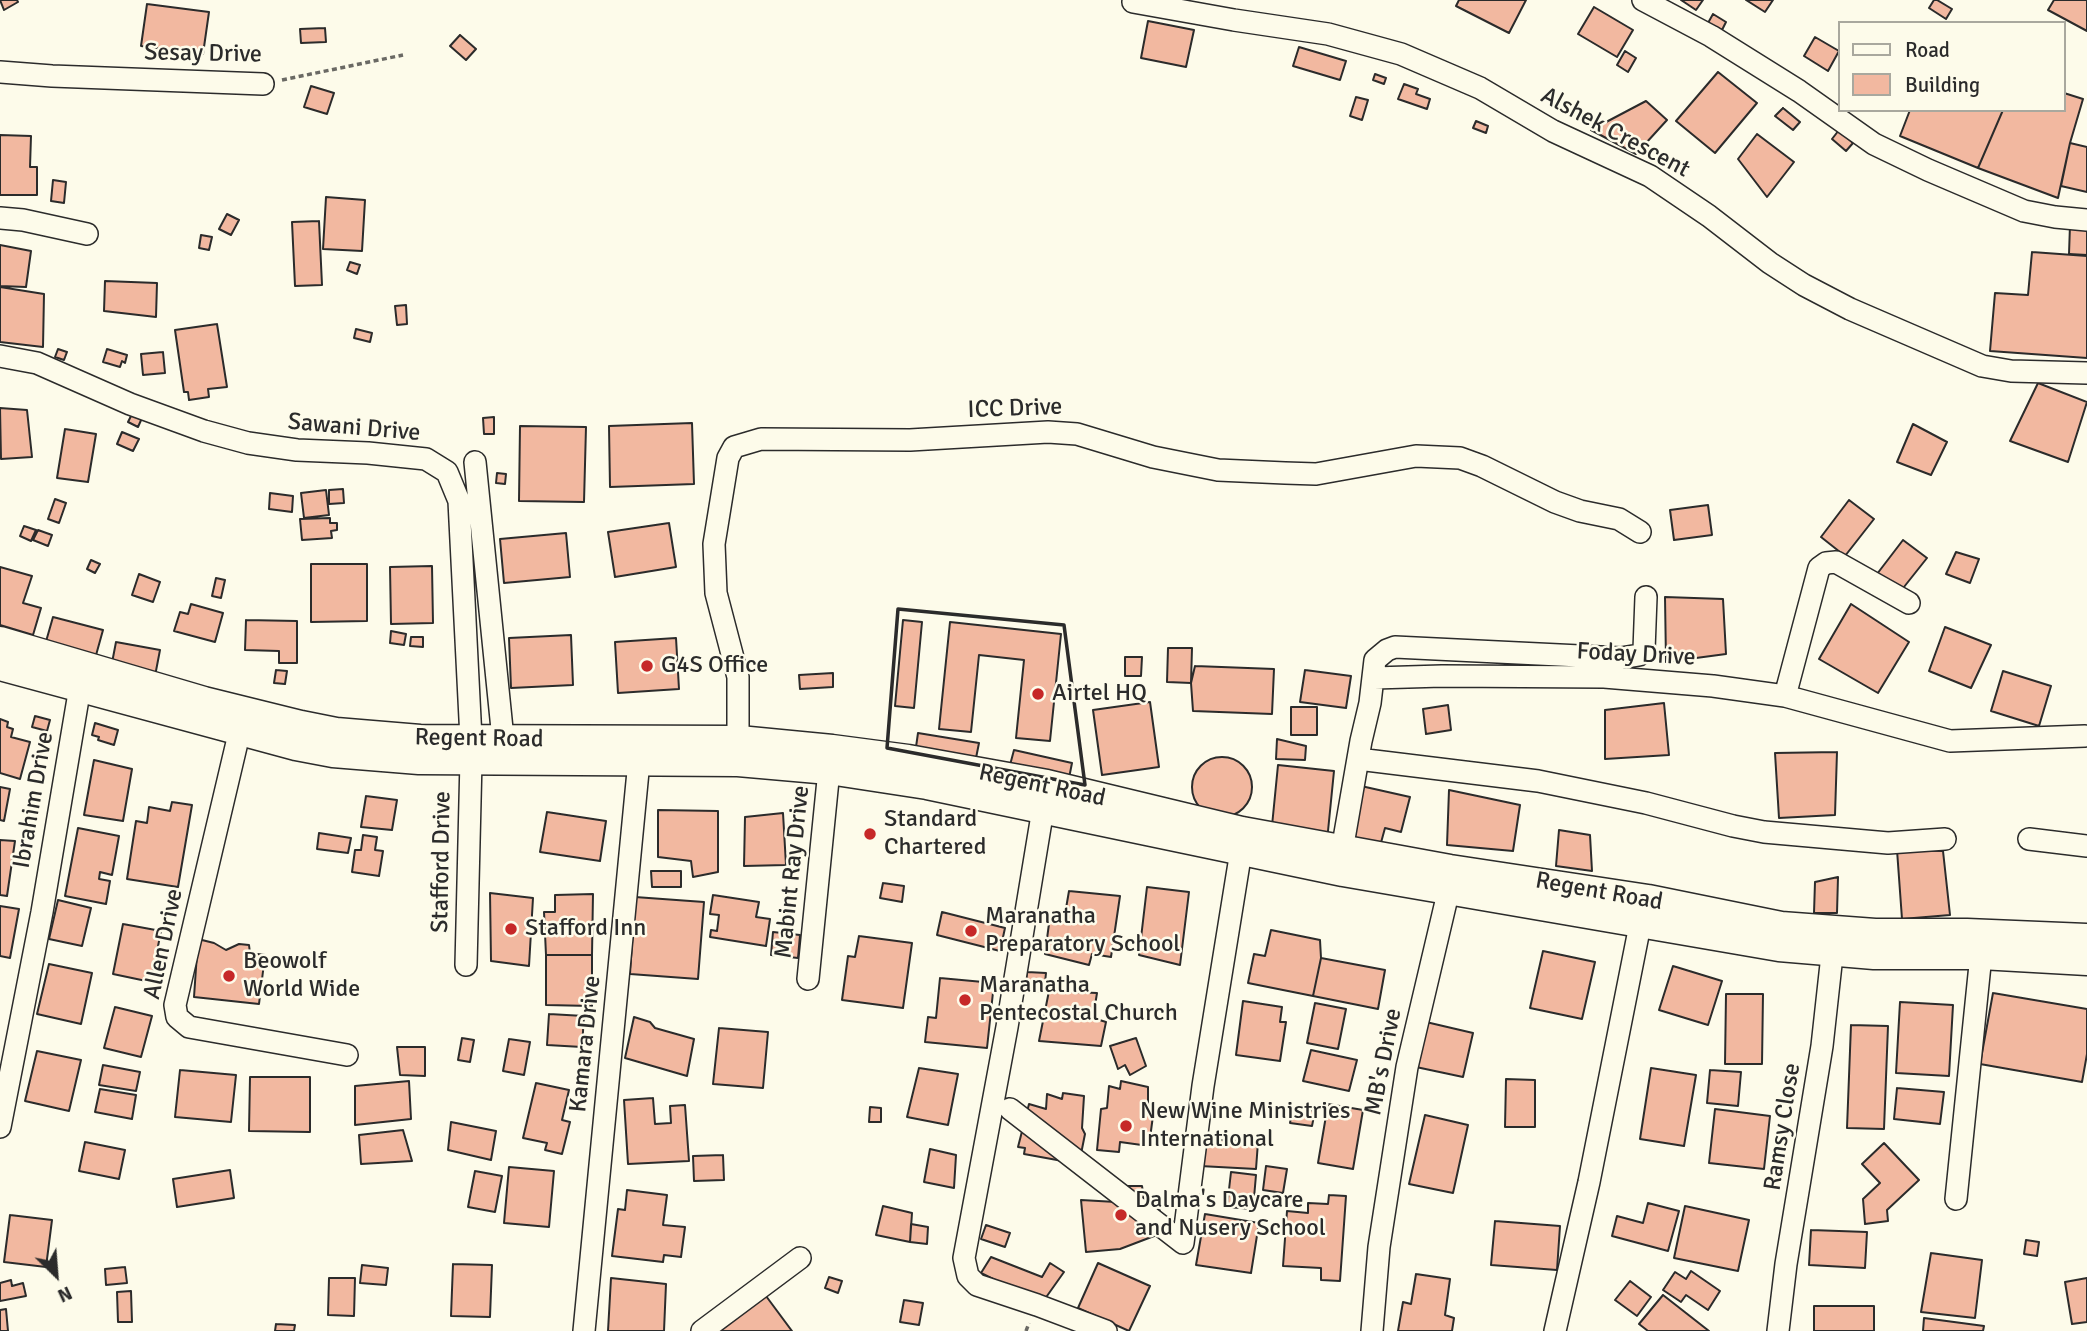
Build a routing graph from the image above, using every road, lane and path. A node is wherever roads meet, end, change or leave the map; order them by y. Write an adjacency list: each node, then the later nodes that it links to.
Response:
1 (1643, 0): 7 (street)
2 (1133, 2): 10 (street, Alshek Crescent)
3 (403, 55): 5 (path, Sesay Drive)
4 (0, 72): 5 (street, Sesay Drive)
5 (263, 84)
6 (0, 218): 8 (street)
7 (2087, 220)
8 (87, 234)
9 (0, 356): 23 (street, Sawani Drive)
10 (2087, 373)
11 (475, 462): 22 (street)
12 (1640, 531): 24 (street, ICC Drive)
13 (1646, 597): 17 (street)
14 (1909, 603): 19 (street)
15 (0, 641): 20 (main road, Regent Road)
16 (0, 666): 18 (main road, Regent Road)
17 (1374, 678): 19 (street, Foday Drive); 25 (street)
18 (80, 687): 20 (main road, Regent Road); 45 (street, Ibrahim Drive)
19 (1785, 696): 21 (street, Foday Drive)
20 (242, 720): 23 (main road, Regent Road); 43 (street, Allen Drive)
21 (2085, 736)
22 (503, 739): 23 (main road, Regent Road); 24 (main road, Regent Road)
23 (471, 750): 26 (main road, Regent Road); 41 (street, Stafford Drive)
24 (738, 751): 26 (main road, Regent Road); 27 (main road, Regent Road); 28 (main road, Regent Road)
25 (1358, 759): 30 (street); 34 (street)
26 (639, 761): 48 (street, Kamara Drive)
27 (829, 770): 28 (main road, Regent Road); 42 (street, Mabint Ray Drive)
28 (929, 774): 29 (main road, Regent Road); 34 (main road, Regent Road)
29 (1043, 809): 33 (main road, Regent Road); 50 (street)
30 (1945, 839)
31 (2029, 839): 32 (street)
32 (2087, 846)
33 (1241, 851): 34 (main road, Regent Road); 44 (street)
34 (1340, 860): 35 (main road, Regent Road); 36 (main road, Regent Road)
35 (1449, 889): 36 (main road, Regent Road); 51 (street, MB's Drive)
36 (1644, 912): 38 (main road, Regent Road); 52 (street)
37 (2087, 938): 38 (main road, Regent Road)
38 (1834, 942): 39 (main road, Regent Road); 53 (street, Ramsy Close)
39 (1981, 955): 40 (main road, Regent Road); 46 (street)
40 (2087, 961)
41 (466, 965)
42 (808, 979)
43 (347, 1055)
44 (1010, 1109)
45 (0, 1127)
46 (1956, 1199)
47 (800, 1258): 49 (street)
48 (584, 1331)
49 (702, 1331)
50 (1106, 1331)
51 (1372, 1331)
52 (1555, 1331)
53 (1777, 1331)

